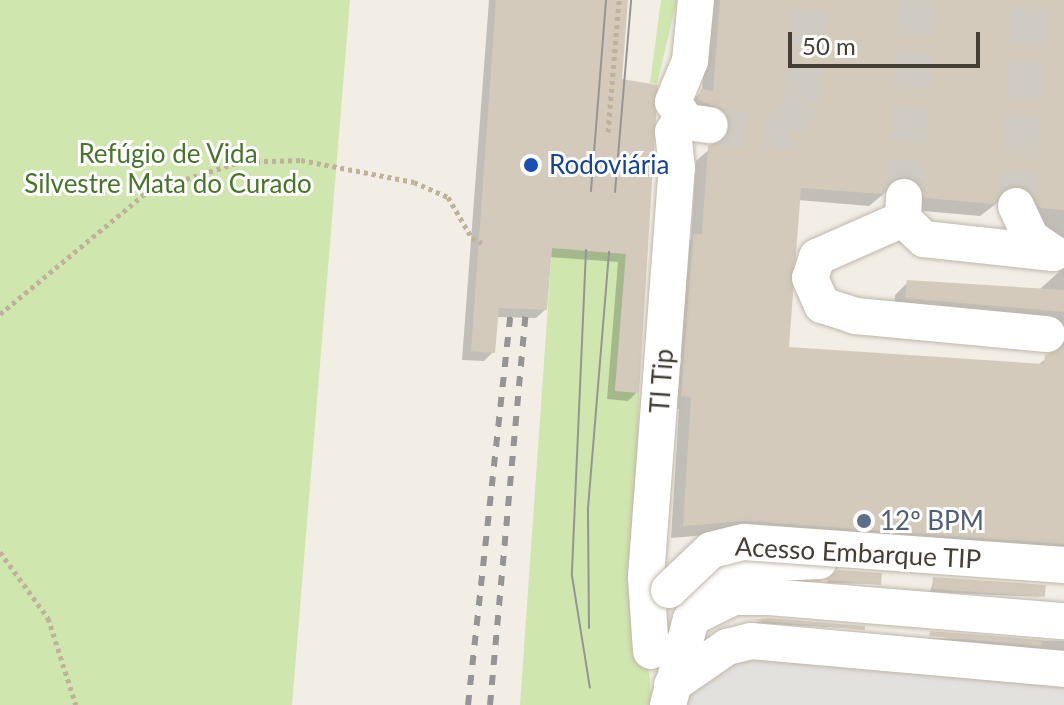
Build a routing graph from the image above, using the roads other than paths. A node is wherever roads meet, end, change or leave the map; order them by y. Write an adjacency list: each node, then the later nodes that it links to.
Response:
1 (696, 0): 8 (lane, TI Tip)
2 (1016, 206): 3 (lane)
3 (1047, 334)
4 (1064, 565): 8 (lane, Acesso Embarque TIP, bridge)
5 (1064, 580): 6 (lane)
6 (691, 619): 7 (lane); 10 (lane)
7 (1064, 621)
8 (651, 651): 10 (lane)
9 (1064, 669): 10 (lane)
10 (666, 698)

